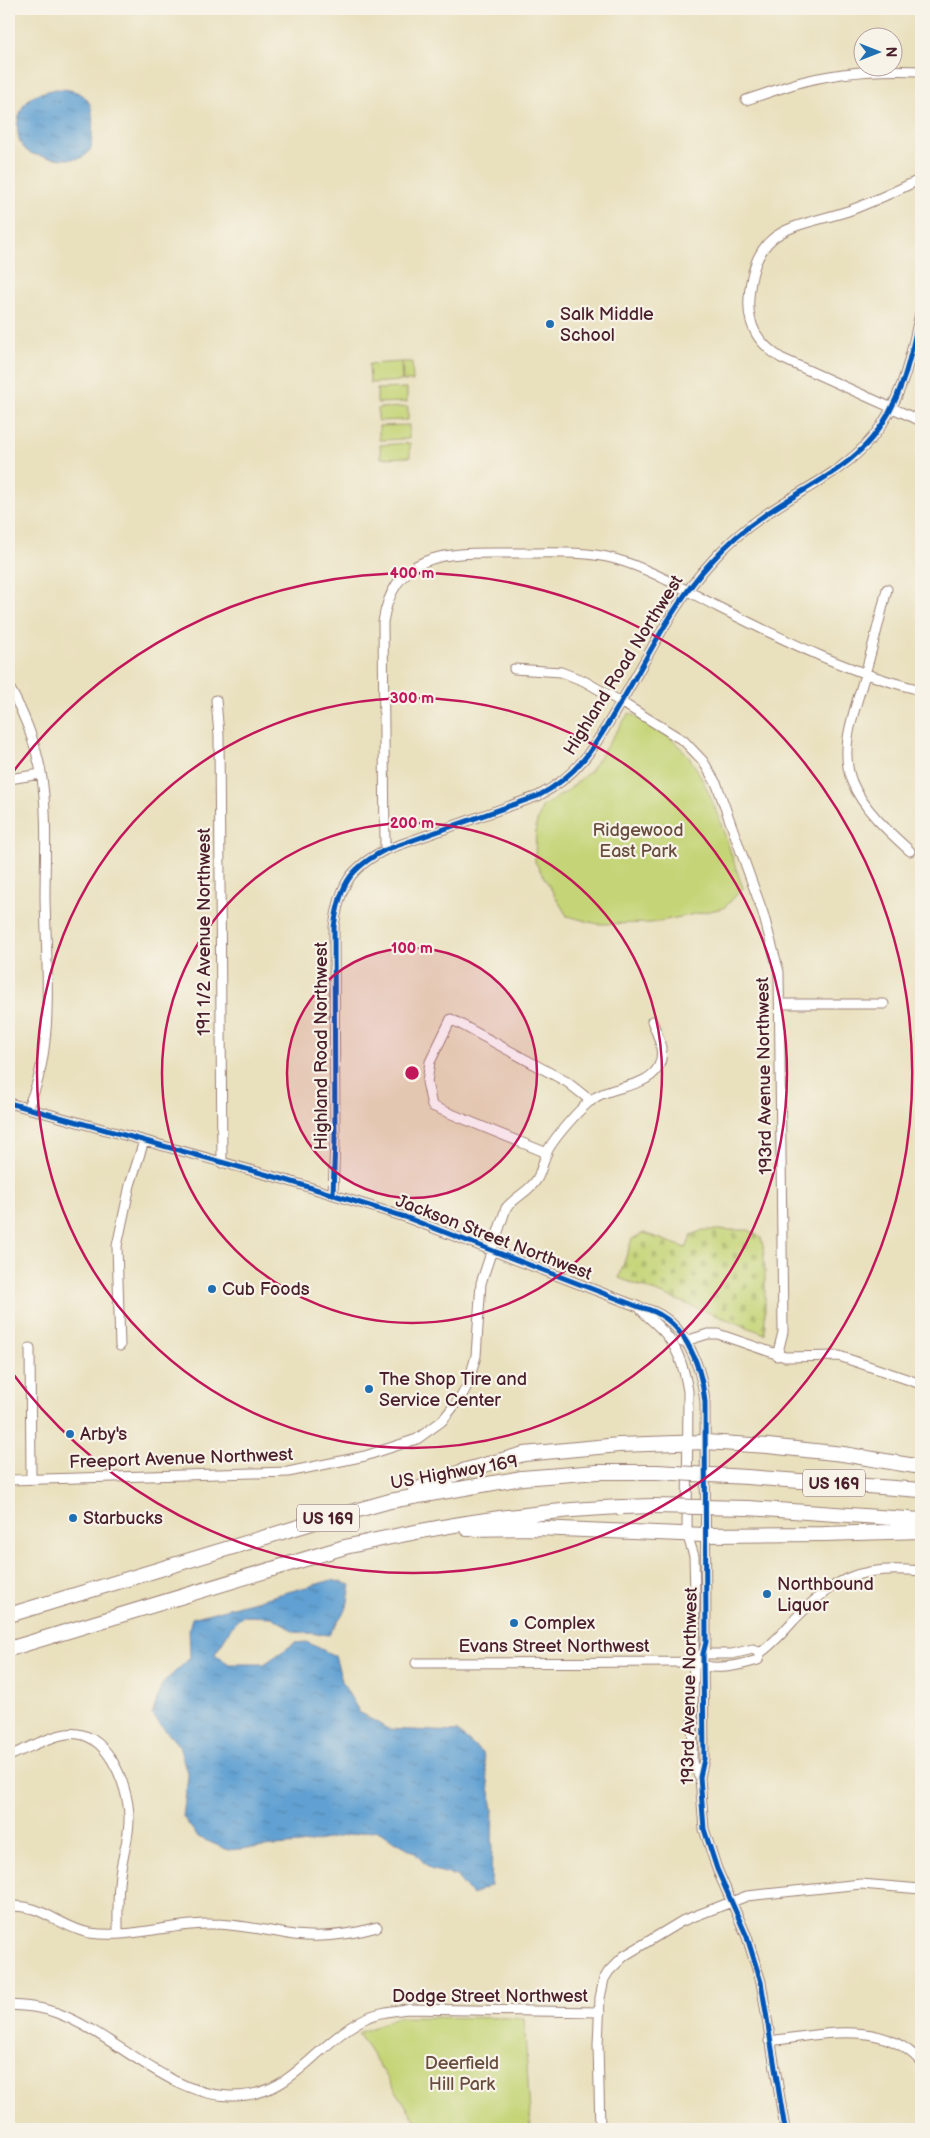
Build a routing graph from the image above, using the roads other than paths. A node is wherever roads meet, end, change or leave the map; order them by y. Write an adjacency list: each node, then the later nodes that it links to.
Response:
1 (921, 72): 2 (street)
2 (746, 100)
3 (921, 179): 5 (street)
4 (921, 309): 5 (street, Highland Road Northwest)
5 (891, 408): 6 (street); 8 (street, Highland Road Northwest)
6 (921, 421)
7 (887, 590): 10 (street)
8 (688, 591): 10 (street); 14 (street, Highland Road Northwest); 17 (street)
9 (514, 669): 14 (street, 193rd Avenue Northwest)
10 (866, 674): 12 (street); 18 (street)
11 (9, 686): 15 (street)
12 (921, 690)
13 (216, 700): 27 (street, 191 1/2 Avenue Northwest)
14 (621, 702): 17 (street, Highland Road Northwest); 19 (street, 193rd Avenue Northwest)
15 (41, 774): 16 (street); 24 (street)
16 (9, 779)
17 (385, 850): 28 (street, Highland Road Northwest)
18 (910, 851)
19 (781, 1004): 20 (street); 35 (street, 193rd Avenue Northwest)
20 (884, 1004)
21 (652, 1022): 22 (street)
22 (591, 1100): 26 (street, Freeport Avenue Northwest); 26 (street)
23 (9, 1103): 24 (street, Jackson Street Northwest)
24 (27, 1108): 25 (street, Jackson Street Northwest)
25 (144, 1141): 27 (street, Jackson Street Northwest); 33 (street)
26 (547, 1153): 29 (street, Freeport Avenue Northwest)
27 (222, 1163): 28 (street, Jackson Street Northwest)
28 (333, 1194): 29 (street, Jackson Street Northwest)
29 (492, 1250): 30 (street, Jackson Street Northwest); 42 (street, Freeport Avenue Northwest)
30 (639, 1307): 31 (street, Jackson Street Northwest); 32 (street, Jackson Street Northwest)
31 (686, 1341): 32 (street); 35 (street); 38 (street, Jackson Street Northwest)
32 (674, 1345): 37 (street, Jackson Street Northwest)
33 (120, 1346)
34 (30, 1348): 42 (street)
35 (777, 1356): 36 (street)
36 (921, 1384)
37 (688, 1442): 38 (highway); 40 (street, Jackson Street Northwest); 45 (highway)
38 (705, 1442): 39 (highway); 41 (street, Jackson Street Northwest)
39 (921, 1467)
40 (688, 1470): 48 (street, 193rd Avenue Northwest)
41 (705, 1470): 49 (street, 193rd Avenue Northwest)
42 (31, 1479): 43 (street, Freeport Avenue Northwest)
43 (9, 1480)
44 (921, 1490): 45 (highway, US Highway 169 / US 169, bridge)
45 (390, 1501): 52 (highway, US Highway 169 / US 169)
46 (921, 1520): 50 (highway, US 169, bridge)
47 (921, 1530): 49 (highway)
48 (688, 1534): 49 (highway); 50 (highway); 56 (street, 193rd Avenue Northwest)
49 (704, 1535): 55 (street, 193rd Avenue Northwest)
50 (394, 1536): 53 (highway, US 169)
51 (921, 1571): 54 (street)
52 (9, 1615)
53 (9, 1649)
54 (760, 1652): 55 (street, Evans Street Northwest); 58 (street)
55 (703, 1654): 56 (street, Evans Street Northwest); 58 (street, 193rd Avenue Northwest)
56 (692, 1660): 57 (street, Evans Street Northwest); 58 (street, Evans Street Northwest); 60 (street, 193rd Avenue Northwest)
57 (416, 1664)
58 (703, 1666): 60 (street, 193rd Avenue Northwest)
59 (9, 1756): 65 (street)
60 (700, 1777): 62 (street, 193rd Avenue Northwest)
61 (921, 1889): 62 (street)
62 (731, 1901): 67 (street); 68 (street, 193rd Avenue Northwest)
63 (9, 1907): 65 (street)
64 (377, 1927): 65 (street)
65 (118, 1933)
66 (9, 2005): 67 (street, Dodge Street Northwest)
67 (600, 2012): 70 (street)
68 (770, 2041): 69 (street); 71 (street, 193rd Avenue Northwest)
69 (921, 2062)
70 (600, 2129)
71 (785, 2129)

